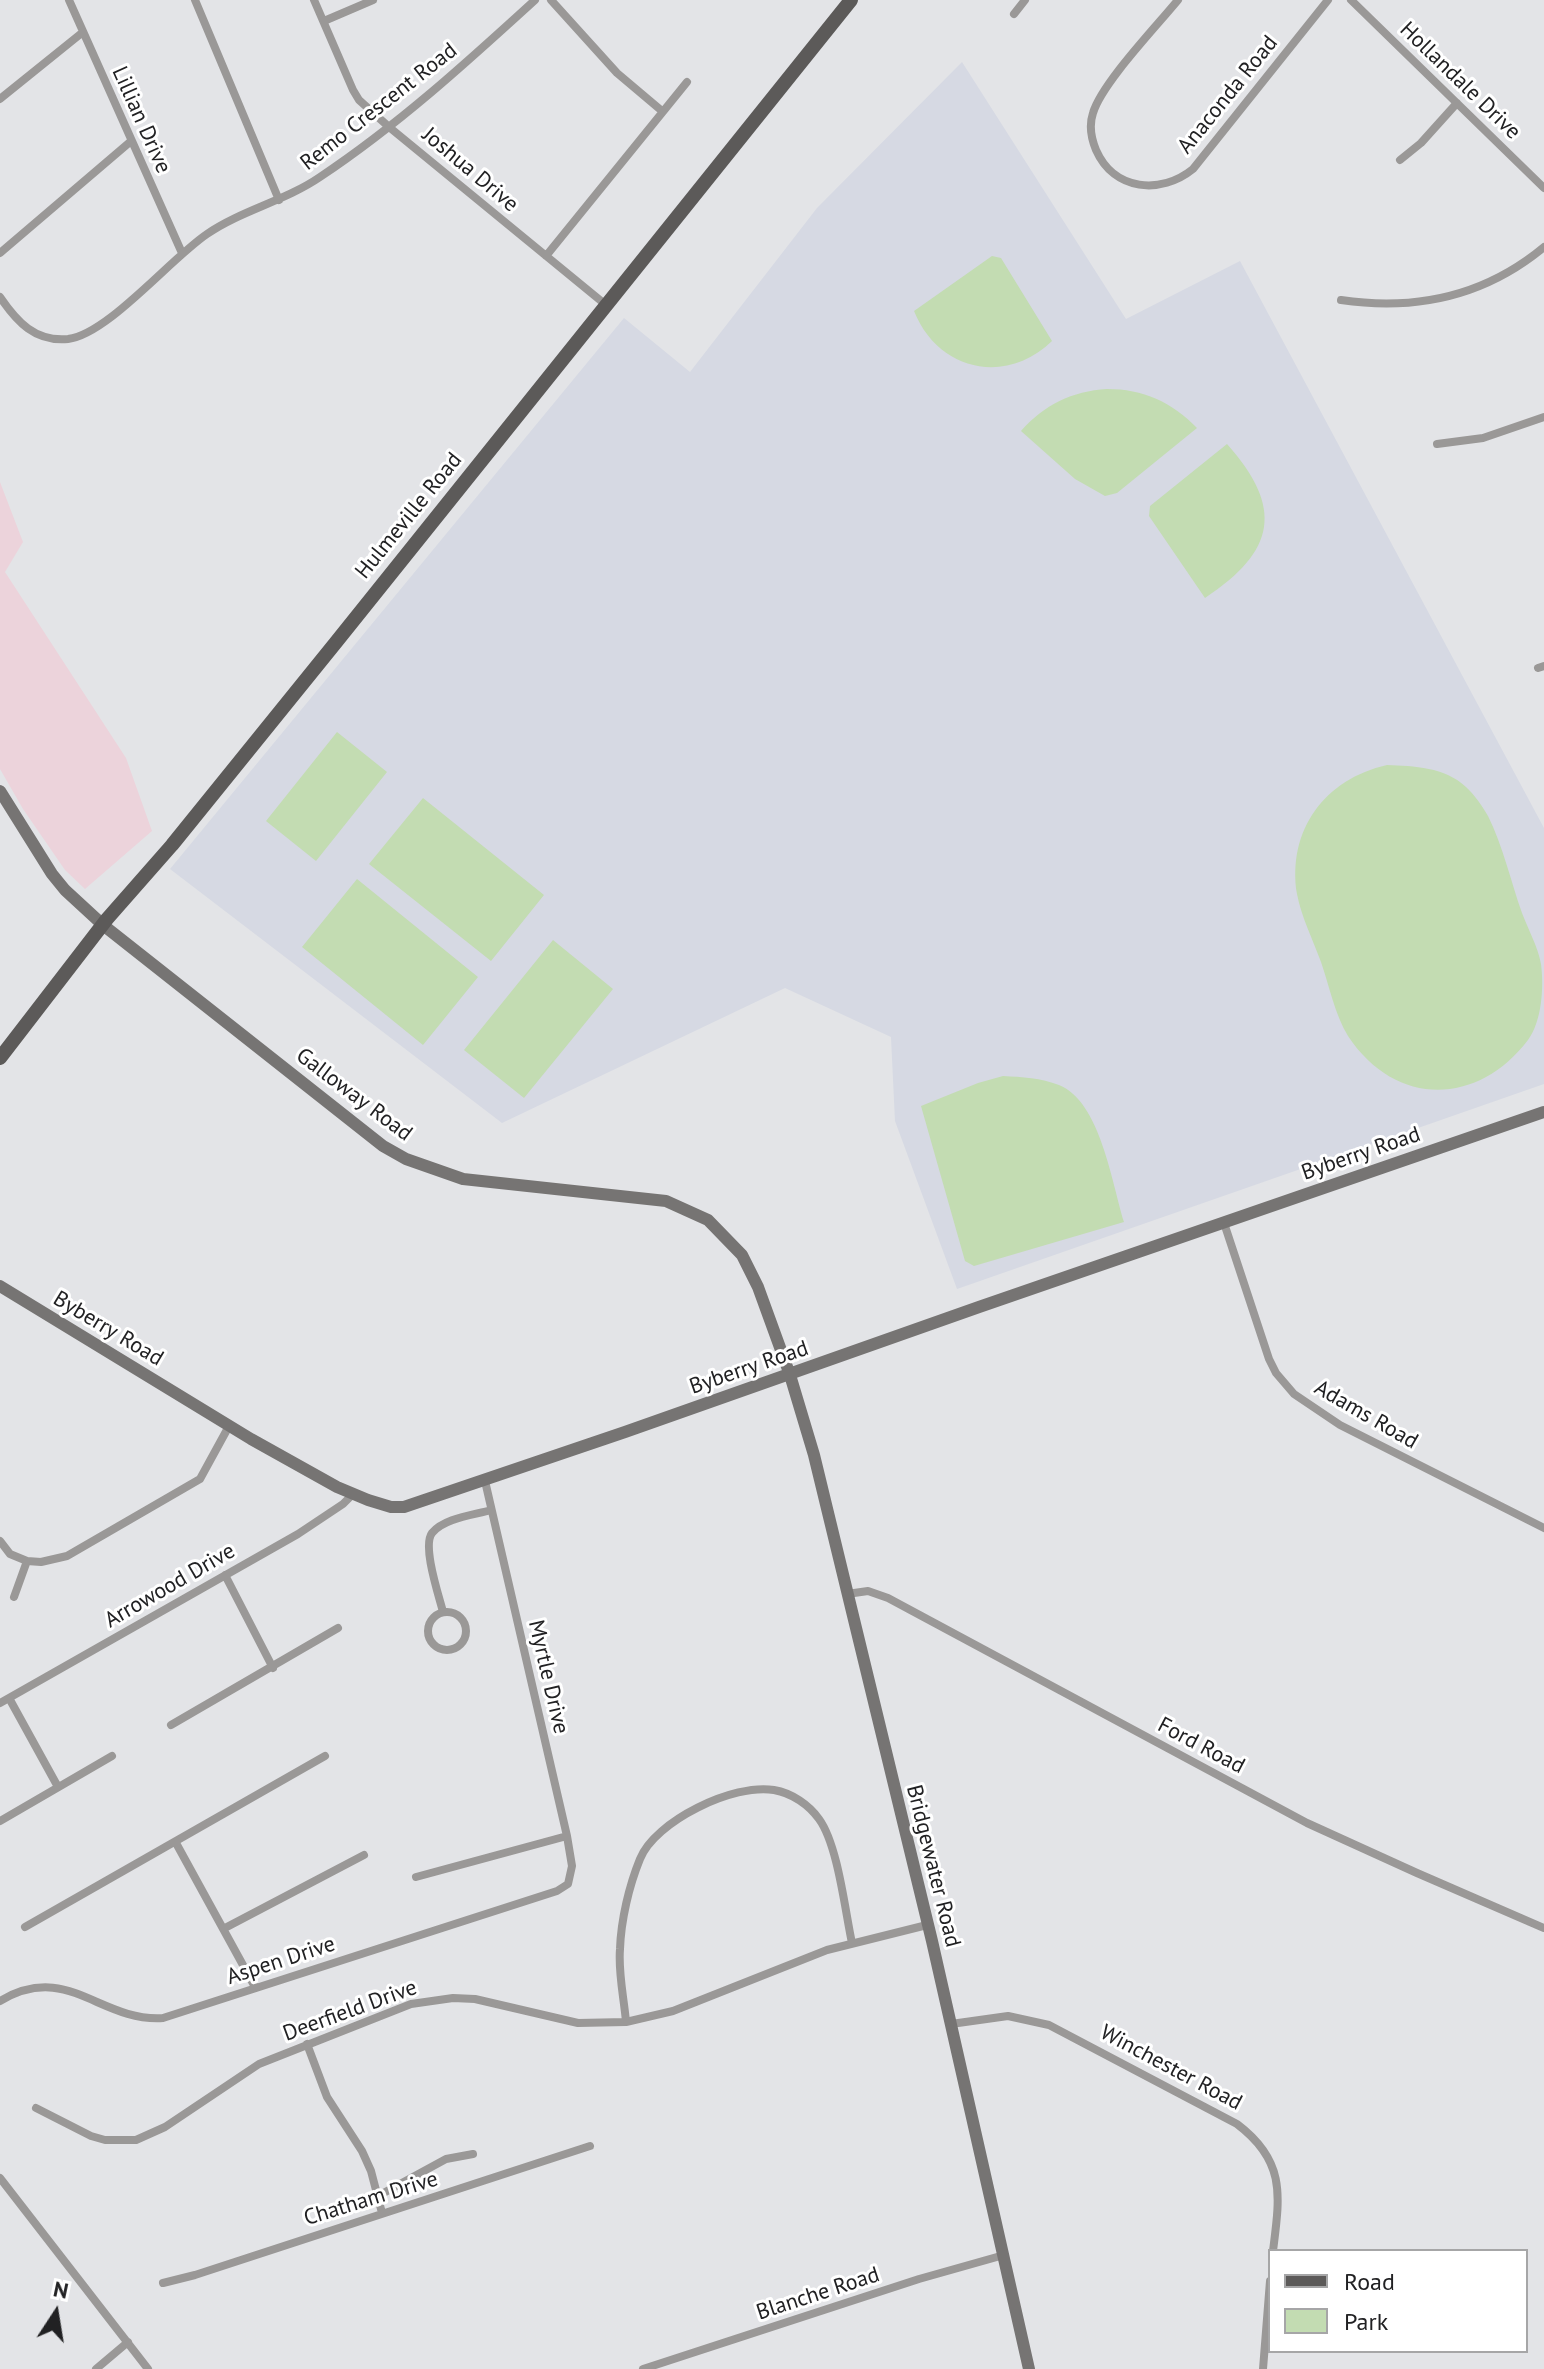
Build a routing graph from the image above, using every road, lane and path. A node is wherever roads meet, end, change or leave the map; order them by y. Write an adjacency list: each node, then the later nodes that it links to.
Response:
1 (69, 0): 14 (street, Lillian Drive)
2 (195, 0): 23 (street)
3 (314, 0): 13 (street, Joshua Drive)
4 (373, 0): 13 (street)
5 (535, 0): 19 (street, Remo Crescent Road)
6 (551, 0): 18 (street)
7 (851, 0): 30 (main road, Hulmeville Road)
8 (1025, 0): 12 (street)
9 (1178, 0): 10 (street, Anaconda Road)
10 (1328, 0)
11 (1351, 0): 17 (street, Hollandale Drive)
12 (1014, 14)
13 (324, 21): 19 (street, Joshua Drive)
14 (83, 32): 16 (street); 20 (street, Lillian Drive)
15 (687, 82): 18 (street)
16 (0, 99)
17 (1457, 103): 21 (street); 22 (street, Hollandale Drive)
18 (662, 111): 27 (street)
19 (389, 127): 23 (street, Remo Crescent Road); 27 (street, Joshua Drive)
20 (130, 142): 25 (street); 26 (street, Lillian Drive)
21 (1400, 160)
22 (1544, 188)
23 (279, 200): 26 (street, Remo Crescent Road)
24 (1544, 247): 29 (street)
25 (0, 253)
26 (182, 253): 28 (street, Remo Crescent Road)
27 (546, 256): 30 (street, Joshua Drive)
28 (0, 297)
29 (1341, 300)
30 (606, 305): 34 (main road, Hulmeville Road)
31 (1544, 417): 32 (street)
32 (1437, 444)
33 (0, 791): 34 (main road, Galloway Road)
34 (103, 925): 35 (main road, Hulmeville Road); 39 (main road, Galloway Road)
35 (0, 1058)
36 (1544, 1112): 37 (main road, Byberry Road)
37 (1224, 1223): 39 (main road, Byberry Road); 44 (street, Adams Road)
38 (0, 1286): 40 (main road, Byberry Road)
39 (790, 1375): 41 (main road, Byberry Road); 48 (main road, Bridgewater Road)
40 (229, 1426): 42 (main road, Byberry Road); 46 (street)
41 (485, 1481): 42 (main road, Byberry Road); 43 (street, Myrtle Drive)
42 (353, 1494): 47 (street, Arrowood Drive)
43 (487, 1512): 50 (street); 60 (street, Myrtle Drive)
44 (1544, 1528)
45 (0, 1541): 46 (street)
46 (27, 1561): 49 (street)
47 (225, 1575): 52 (street); 53 (street, Arrowood Drive)
48 (847, 1594): 65 (main road, Bridgewater Road); 67 (street, Ford Road)
49 (14, 1597)
50 (443, 1612): 50 (street)
51 (338, 1628): 52 (street)
52 (273, 1668): 55 (street)
53 (9, 1698): 54 (street, Arrowood Drive); 58 (street)
54 (0, 1703)
55 (171, 1725)
56 (112, 1756): 58 (street)
57 (325, 1756): 61 (street)
58 (58, 1787): 59 (street)
59 (0, 1821)
60 (567, 1836): 63 (street); 64 (street, Myrtle Drive)
61 (176, 1843): 66 (street); 68 (street)
62 (364, 1855): 68 (street)
63 (416, 1877)
64 (570, 1881): 70 (street, Aspen Drive)
65 (927, 1925): 69 (street, Deerfield Drive); 73 (main road, Bridgewater Road)
66 (25, 1927)
67 (1544, 1928)
68 (223, 1929): 70 (street)
69 (852, 1943): 72 (street, Deerfield Drive); 72 (street)
70 (255, 1987): 71 (street, Aspen Drive)
71 (0, 2001)
72 (626, 2022): 74 (street, Deerfield Drive)
73 (951, 2024): 81 (street, Winchester Road); 82 (main road, Bridgewater Road)
74 (307, 2044): 75 (street, Deerfield Drive); 79 (street)
75 (36, 2108)
76 (590, 2146): 80 (street, Chatham Drive)
77 (473, 2154): 79 (street)
78 (0, 2178): 85 (street)
79 (378, 2196): 80 (street)
80 (382, 2213): 83 (street, Chatham Drive)
81 (1273, 2249)
82 (1004, 2255): 88 (street, Blanche Road); 89 (main road, Bridgewater Road)
83 (163, 2283)
84 (1268, 2306): 90 (street)
85 (128, 2342): 86 (street); 87 (street)
86 (96, 2369)
87 (148, 2369)
88 (643, 2369)
89 (1029, 2369)
90 (1263, 2369)

